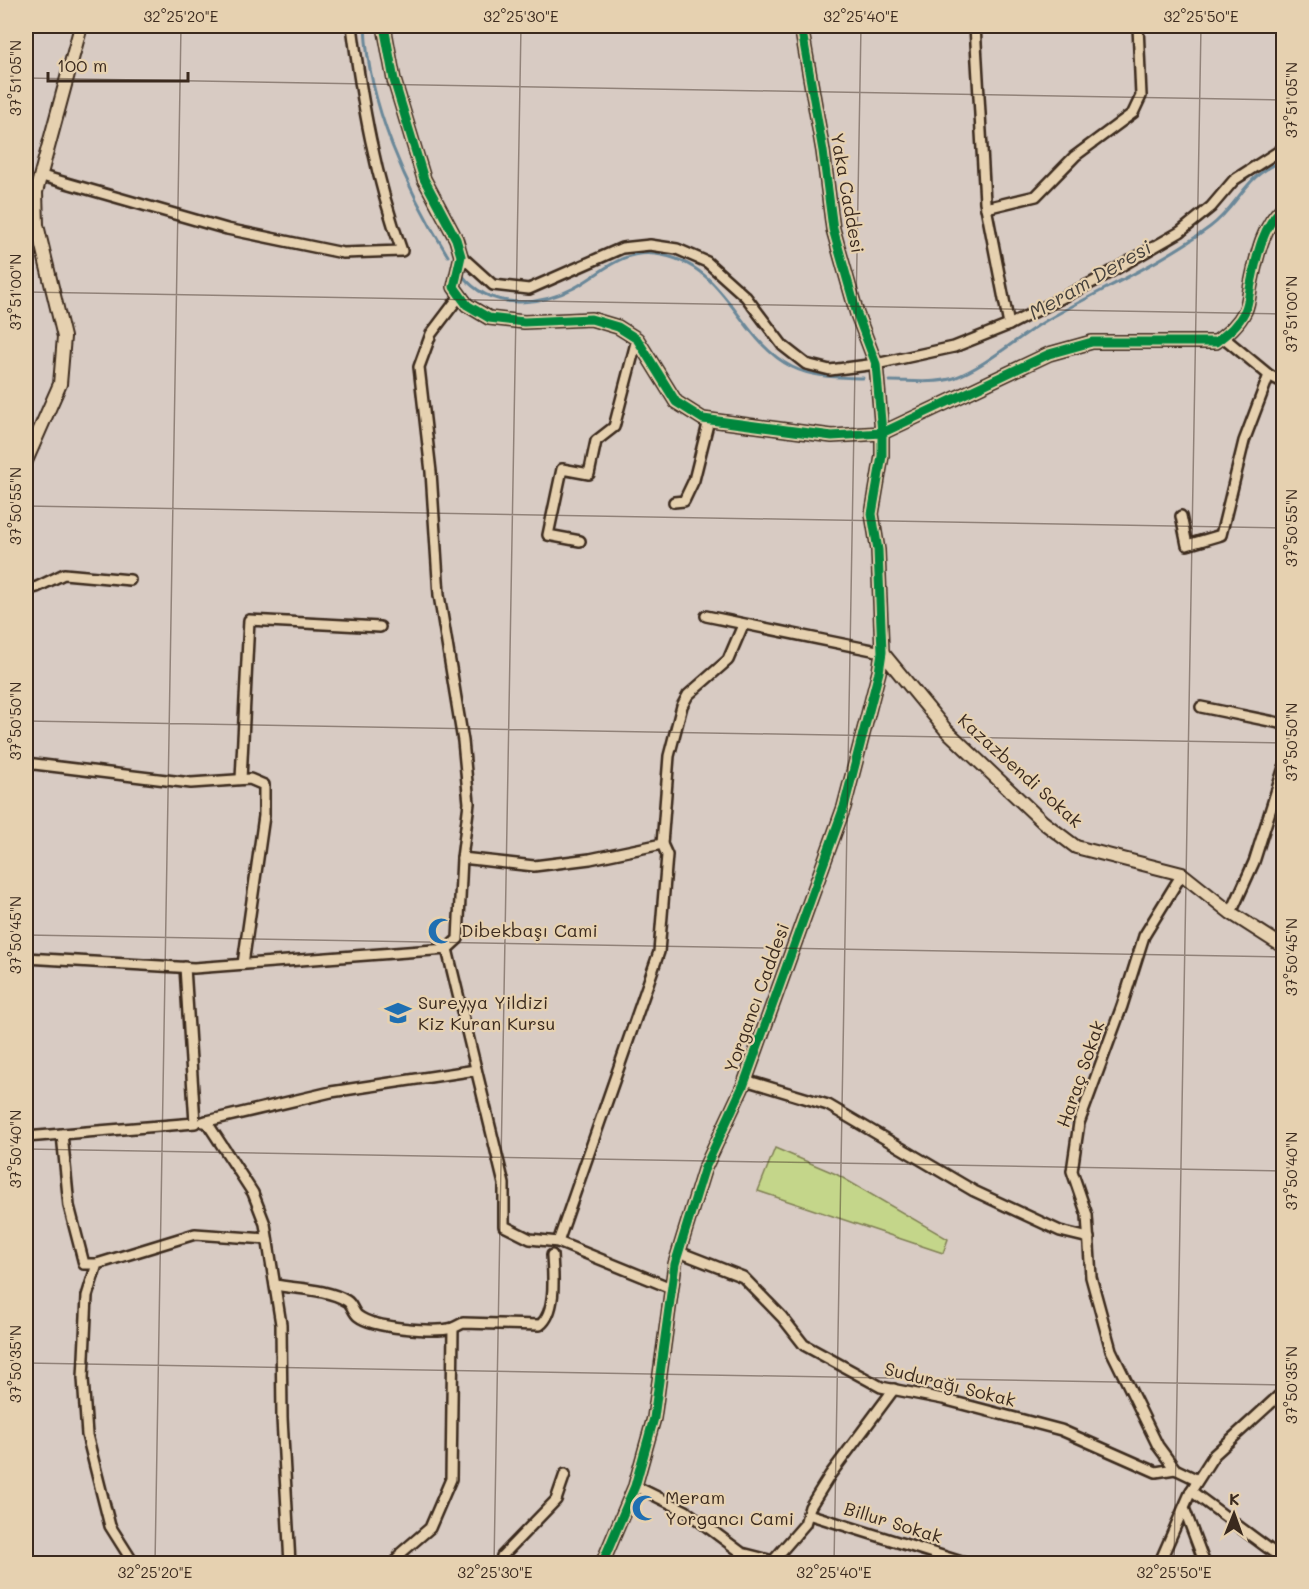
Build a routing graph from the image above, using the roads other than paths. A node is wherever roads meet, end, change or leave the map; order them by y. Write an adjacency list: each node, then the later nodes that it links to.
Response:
1 (74, 26): 8 (street)
2 (81, 26): 8 (street)
3 (352, 26): 10 (street)
4 (384, 26): 13 (street)
5 (801, 26): 18 (street, Yaka Caddesi)
6 (975, 26): 12 (street)
7 (1137, 26): 12 (street)
8 (76, 48): 10 (street)
9 (1284, 148): 15 (street)
10 (42, 176): 23 (street)
11 (1284, 207): 16 (street)
12 (986, 208): 15 (street)
13 (461, 256): 14 (street); 18 (street)
14 (459, 297): 17 (street); 39 (street)
15 (1009, 324): 18 (street)
16 (1223, 337): 19 (street); 22 (street)
17 (637, 339): 21 (street); 26 (street)
18 (876, 364): 22 (street, Yaka Caddesi)
19 (1269, 375): 20 (street); 25 (street)
20 (1284, 383)
21 (709, 420): 22 (street); 24 (street)
22 (882, 433): 32 (street, Yorgancı Caddesi)
23 (26, 461)
24 (674, 502)
25 (1181, 516)
26 (580, 541)
27 (130, 580): 28 (street)
28 (26, 590)
29 (706, 616): 30 (street)
30 (743, 625): 32 (street); 38 (street)
31 (380, 627): 37 (street)
32 (882, 652): 40 (street, Kazazbendi Sokak); 48 (street, Yorgancı Caddesi)
33 (1201, 707): 34 (street)
34 (1284, 724)
35 (26, 763): 37 (street)
36 (1284, 767): 41 (street)
37 (241, 779): 45 (street)
38 (662, 844): 39 (street); 55 (street)
39 (462, 858): 43 (street)
40 (1182, 873): 41 (street, Kazazbendi Sokak); 53 (street, Haraç Sokak)
41 (1231, 913): 42 (street, Kazazbendi Sokak)
42 (1284, 947)
43 (447, 949): 45 (street); 47 (street)
44 (26, 958): 46 (street)
45 (243, 964): 46 (street)
46 (185, 967): 50 (street)
47 (476, 1070): 49 (street); 55 (street)
48 (745, 1080): 53 (street); 56 (street, Yorgancı Caddesi)
49 (206, 1121): 50 (street); 54 (street)
50 (195, 1124): 51 (street)
51 (62, 1134): 52 (street); 58 (street)
52 (26, 1137)
53 (1089, 1238): 64 (street, Haraç Sokak)
54 (267, 1239): 58 (street); 59 (street)
55 (558, 1242): 60 (street)
56 (679, 1251): 60 (street, Yorgancı Caddesi); 62 (street, Sudurağı Sokak)
57 (552, 1255): 61 (street)
58 (97, 1264): 75 (street)
59 (275, 1286): 61 (street); 76 (street)
60 (671, 1288): 67 (street, Yorgancı Caddesi)
61 (453, 1328): 77 (street)
62 (894, 1389): 64 (street, Sudurağı Sokak); 70 (street)
63 (1284, 1391): 66 (street)
64 (1175, 1469): 66 (street, Haraç Sokak)
65 (565, 1474): 78 (street)
66 (1196, 1479): 68 (street)
67 (635, 1486): 72 (street); 79 (street, Yorgancı Caddesi)
68 (1191, 1491): 69 (street); 73 (street)
69 (1184, 1508): 82 (street); 83 (street)
70 (808, 1514): 72 (street); 81 (street, Billur Sokak)
71 (26, 1549): 74 (street)
72 (742, 1553): 80 (street)
73 (1284, 1560)
74 (29, 1563)
75 (134, 1563)
76 (290, 1563)
77 (395, 1563)
78 (500, 1563)
79 (602, 1563)
80 (742, 1563)
81 (968, 1563)
82 (1159, 1563)
83 (1204, 1563)

